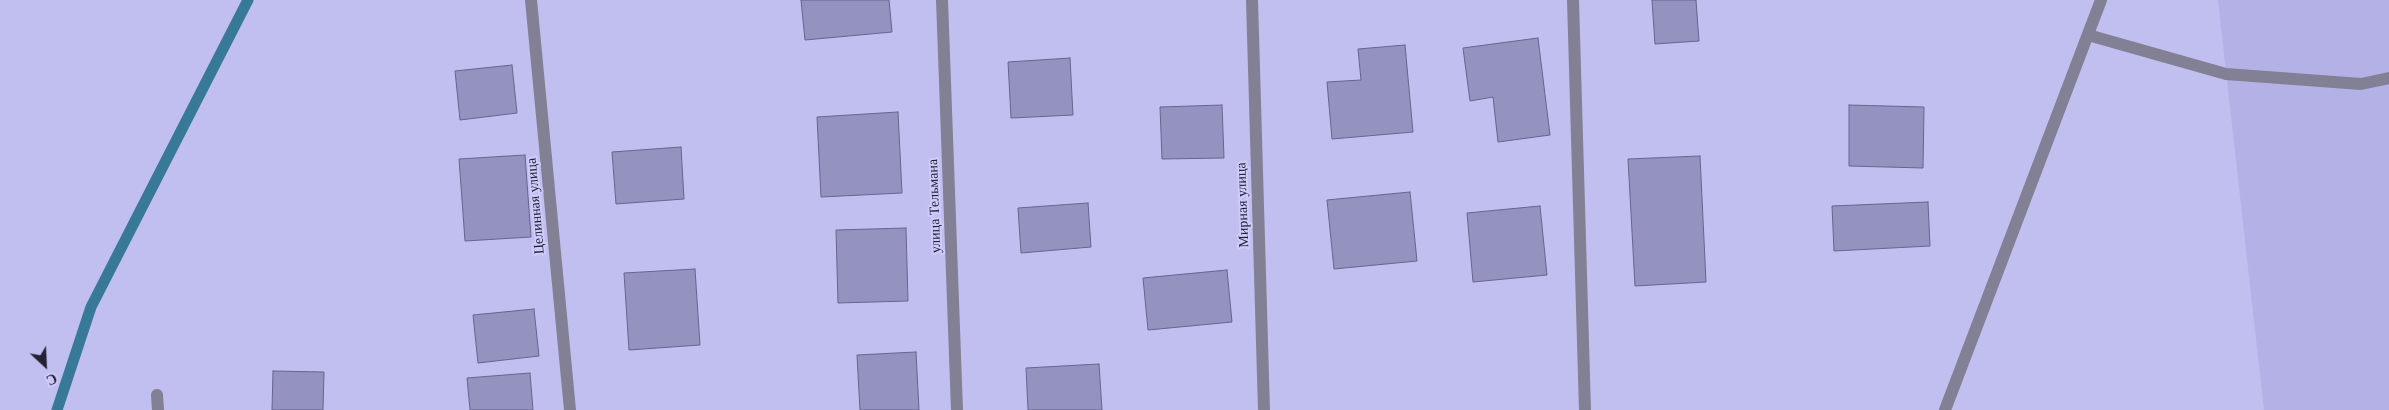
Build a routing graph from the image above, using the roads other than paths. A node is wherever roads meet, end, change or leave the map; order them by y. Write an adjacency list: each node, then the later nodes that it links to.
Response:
1 (531, 0): 10 (street, Целинная улица)
2 (942, 0): 11 (street, улица Тельмана)
3 (1252, 0): 12 (street, Мирная улица)
4 (1573, 0): 13 (street)
5 (2101, 0): 6 (street)
6 (2088, 35): 7 (street); 14 (street)
7 (2389, 78)
8 (157, 395): 9 (street)
9 (158, 410)
10 (570, 410)
11 (958, 410)
12 (1264, 410)
13 (1584, 410)
14 (1945, 410)

